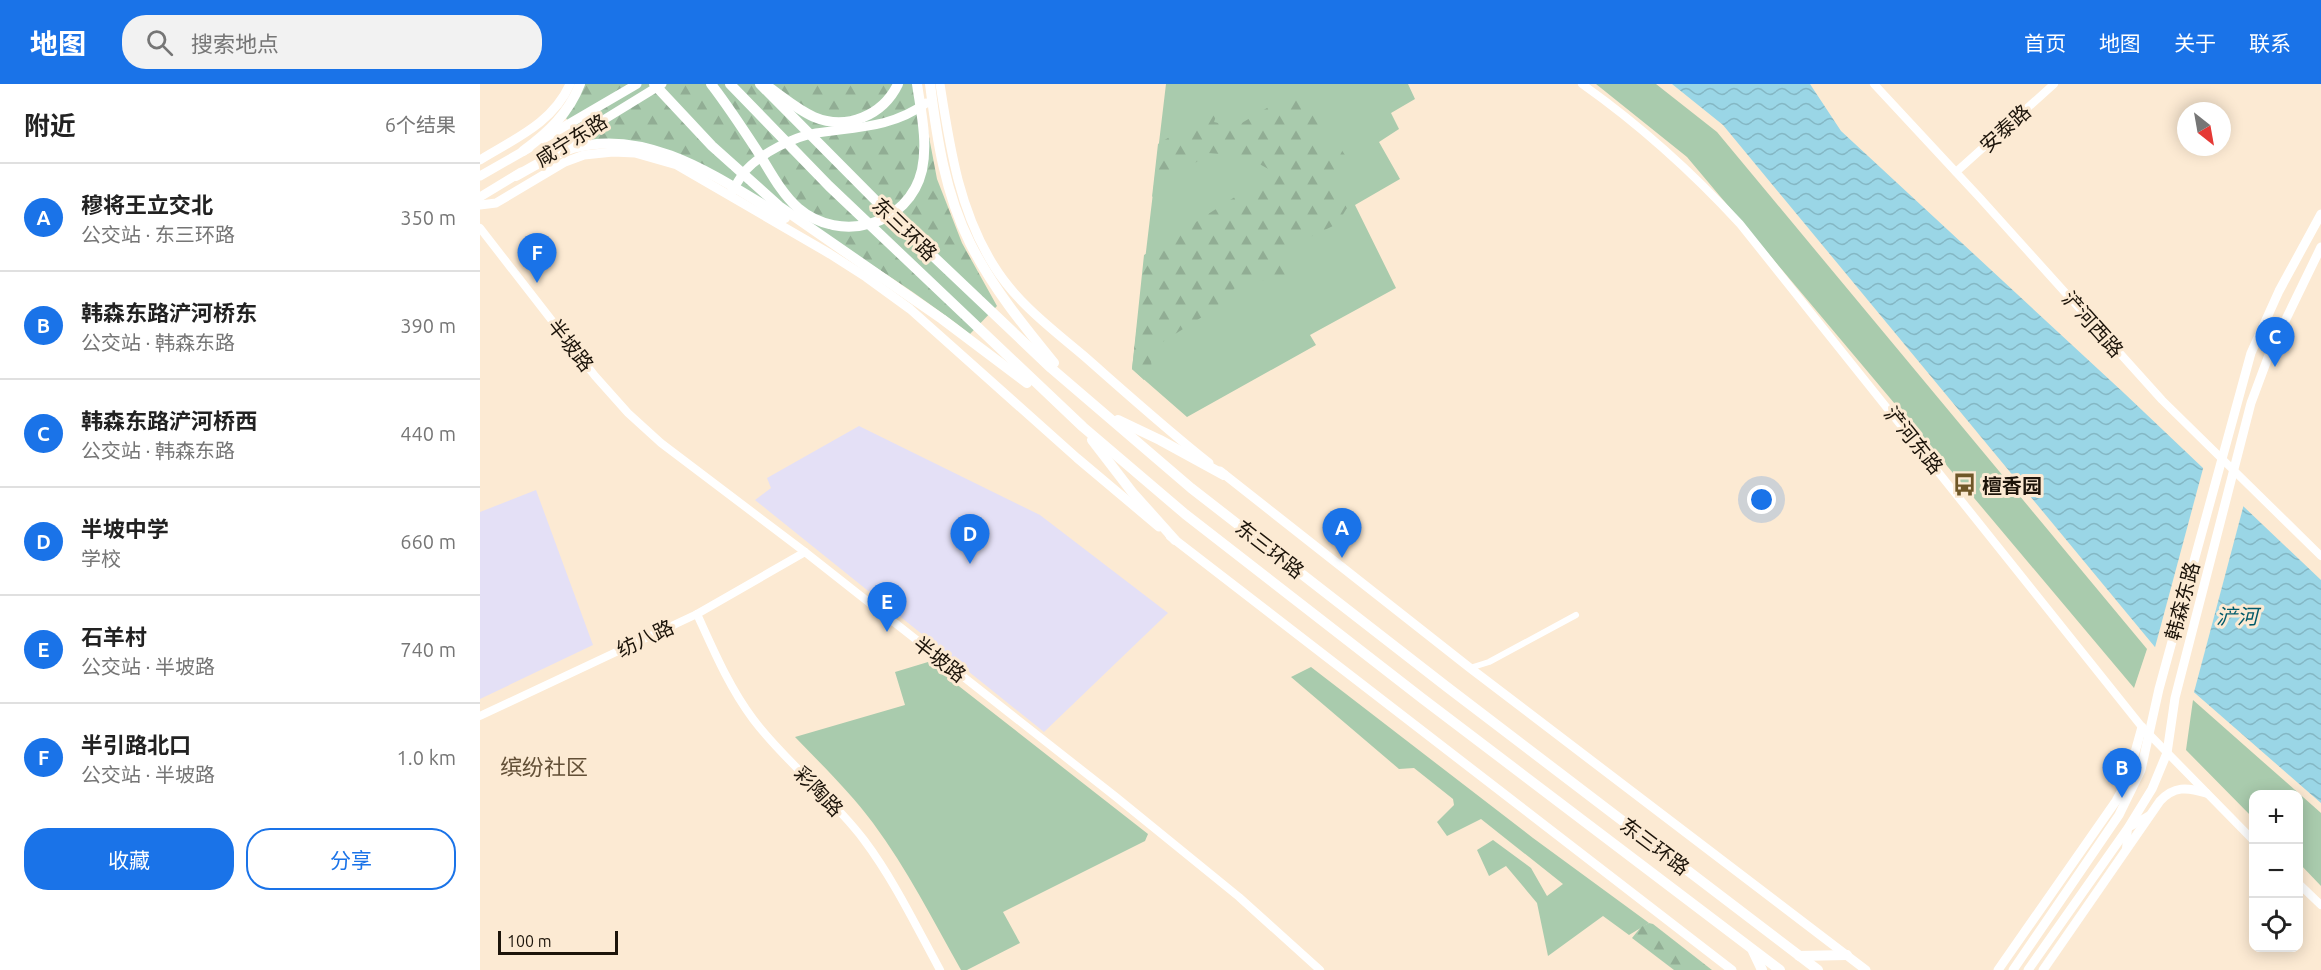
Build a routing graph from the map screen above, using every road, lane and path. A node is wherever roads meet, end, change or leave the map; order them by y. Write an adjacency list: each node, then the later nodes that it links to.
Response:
1 (570, 84): 17 (main road)
2 (580, 84): 16 (highway)
3 (637, 84): 16 (main road, 咸宁东路)
4 (654, 84): 21 (highway)
5 (662, 84): 20 (main road, 咸宁东路)
6 (711, 84): 10 (highway)
7 (730, 84): 29 (highway, 东三环路)
8 (762, 84): 9 (highway); 28 (highway, 东三环路)
9 (898, 84)
10 (917, 84)
11 (930, 84): 28 (highway)
12 (1582, 84): 42 (street, 浐河东路)
13 (1874, 84): 18 (street, 浐河西路)
14 (2054, 84): 18 (street, 安泰路)
15 (941, 88): 22 (main road); 34 (main road)
16 (523, 151): 19 (main road, 咸宁东路)
17 (480, 160)
18 (1956, 172): 32 (street, 浐河西路)
19 (480, 176)
20 (516, 176): 21 (highway); 23 (main road, 咸宁东路)
21 (756, 194): 29 (highway)
22 (729, 195): 24 (main road); 35 (main road)
23 (480, 197)
24 (480, 205)
25 (2321, 214): 32 (main road, 韩森东路)
26 (480, 228): 36 (street, 半坡路)
27 (2321, 247): 33 (main road, 韩森东路)
28 (1074, 387): 30 (highway, 东三环路)
29 (1056, 403): 31 (highway, 东三环路)
30 (1107, 415): 34 (highway); 54 (highway, 东三环路)
31 (1083, 427): 35 (highway); 52 (highway, 东三环路)
32 (2221, 460): 33 (street, 浐河西路); 43 (main road, 韩森东路)
33 (2232, 471): 37 (street, 浐河西路); 44 (main road, 韩森东路)
34 (1224, 475): 40 (main road)
35 (1174, 540): 57 (main road)
36 (805, 552): 38 (street, 纺八路); 56 (street, 半坡路)
37 (2321, 556)
38 (697, 614): 41 (street, 纺八路); 55 (street, 彩陶路)
39 (1576, 615): 40 (street)
40 (1470, 668): 53 (main road)
41 (480, 716)
42 (2142, 727): 43 (street, 浐河东路); 62 (main road)
43 (2150, 735): 44 (street, 浐河东路); 63 (main road, 韩森东路)
44 (2167, 753): 45 (street, 浐河东路); 47 (main road, 韩森东路)
45 (2206, 793): 46 (main road); 48 (street, 浐河东路)
46 (2150, 815): 47 (street); 49 (main road)
47 (2128, 828): 49 (street); 64 (main road, 韩森东路)
48 (2249, 837)
49 (2126, 849): 65 (main road)
50 (2303, 888): 51 (street)
51 (2321, 904)
52 (1751, 948): 58 (highway); 59 (highway, 东三环路)
53 (1847, 955): 54 (highway); 61 (main road)
54 (1800, 956): 60 (highway, 东三环路)
55 (940, 970)
56 (1320, 970)
57 (1732, 970)
58 (1762, 970)
59 (1780, 970)
60 (1818, 970)
61 (1866, 970)
62 (1998, 970)
63 (2013, 970)
64 (2028, 970)
65 (2043, 970)

